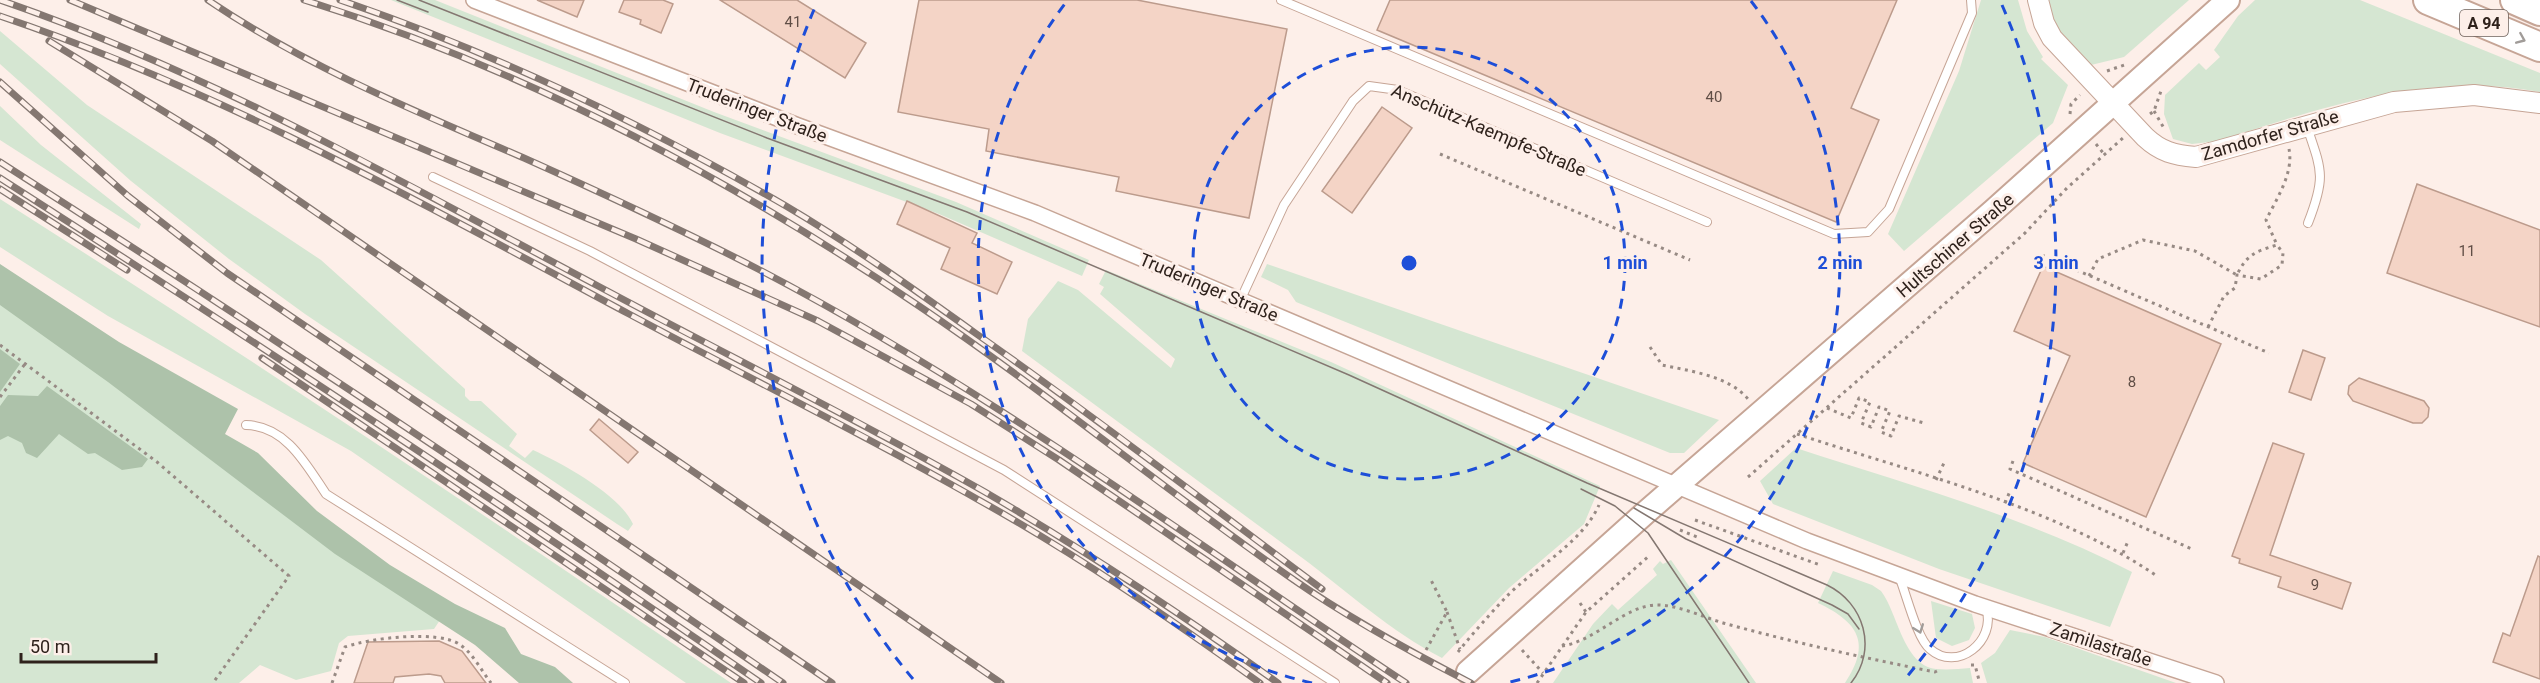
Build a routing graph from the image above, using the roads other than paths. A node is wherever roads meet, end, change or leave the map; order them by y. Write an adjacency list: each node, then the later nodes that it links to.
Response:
1 (474, 0): 16 (street, Truderinger Straße)
2 (1281, 0): 3 (lane)
3 (1971, 0)
4 (2038, 0): 11 (street, Zamdorfer Straße)
5 (2228, 0): 11 (main road, Hultschiner Straße)
6 (2428, 0): 9 (highway, A 94, one-way to 9)
7 (2515, 0): 8 (highway, A 94)
8 (2540, 11)
9 (2540, 47)
10 (2540, 103): 12 (street, Zamdorfer Straße)
11 (2113, 104): 12 (street, Zamdorfer Straße); 18 (main road, Hultschiner Straße)
12 (2307, 125): 15 (lane)
13 (433, 177): 23 (lane)
14 (1707, 222): 16 (lane, Anschütz-Kaempfe-Straße)
15 (2308, 223)
16 (1240, 301): 18 (street, Truderinger Straße)
17 (246, 425): 22 (lane)
18 (1678, 486): 19 (street, Zamilastraße); 21 (main road)
19 (1899, 574): 20 (street, Zamilastraße); 20 (lane, one-way to 20)
20 (1986, 607): 24 (street, Zamilastraße)
21 (1461, 665)
22 (625, 683)
23 (1335, 683)
24 (2216, 683)

